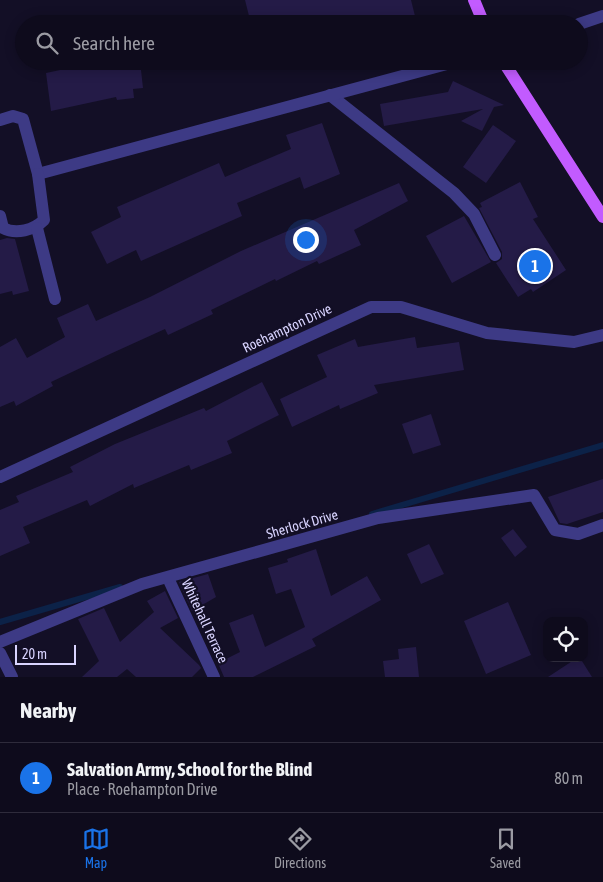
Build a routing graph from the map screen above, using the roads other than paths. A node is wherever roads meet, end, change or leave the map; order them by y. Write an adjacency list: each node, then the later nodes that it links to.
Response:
1 (474, 0): 2 (main road)
2 (480, 15)
3 (603, 16): 4 (street)
4 (588, 21)
5 (424, 70): 7 (street)
6 (509, 70): 11 (main road)
7 (330, 95): 9 (street); 13 (street)
8 (0, 120): 9 (street)
9 (38, 174): 12 (street)
10 (0, 216): 12 (street)
11 (603, 217)
12 (36, 228): 14 (street)
13 (496, 255)
14 (55, 299)
15 (603, 335): 16 (street, Roehampton Drive)
16 (0, 476)
17 (603, 525): 18 (street, Sherlock Drive)
18 (168, 578): 19 (street, Sherlock Drive); 22 (street, Whitehall Terrace)
19 (0, 642)
20 (0, 653): 21 (street)
21 (12, 677)
22 (214, 677)

